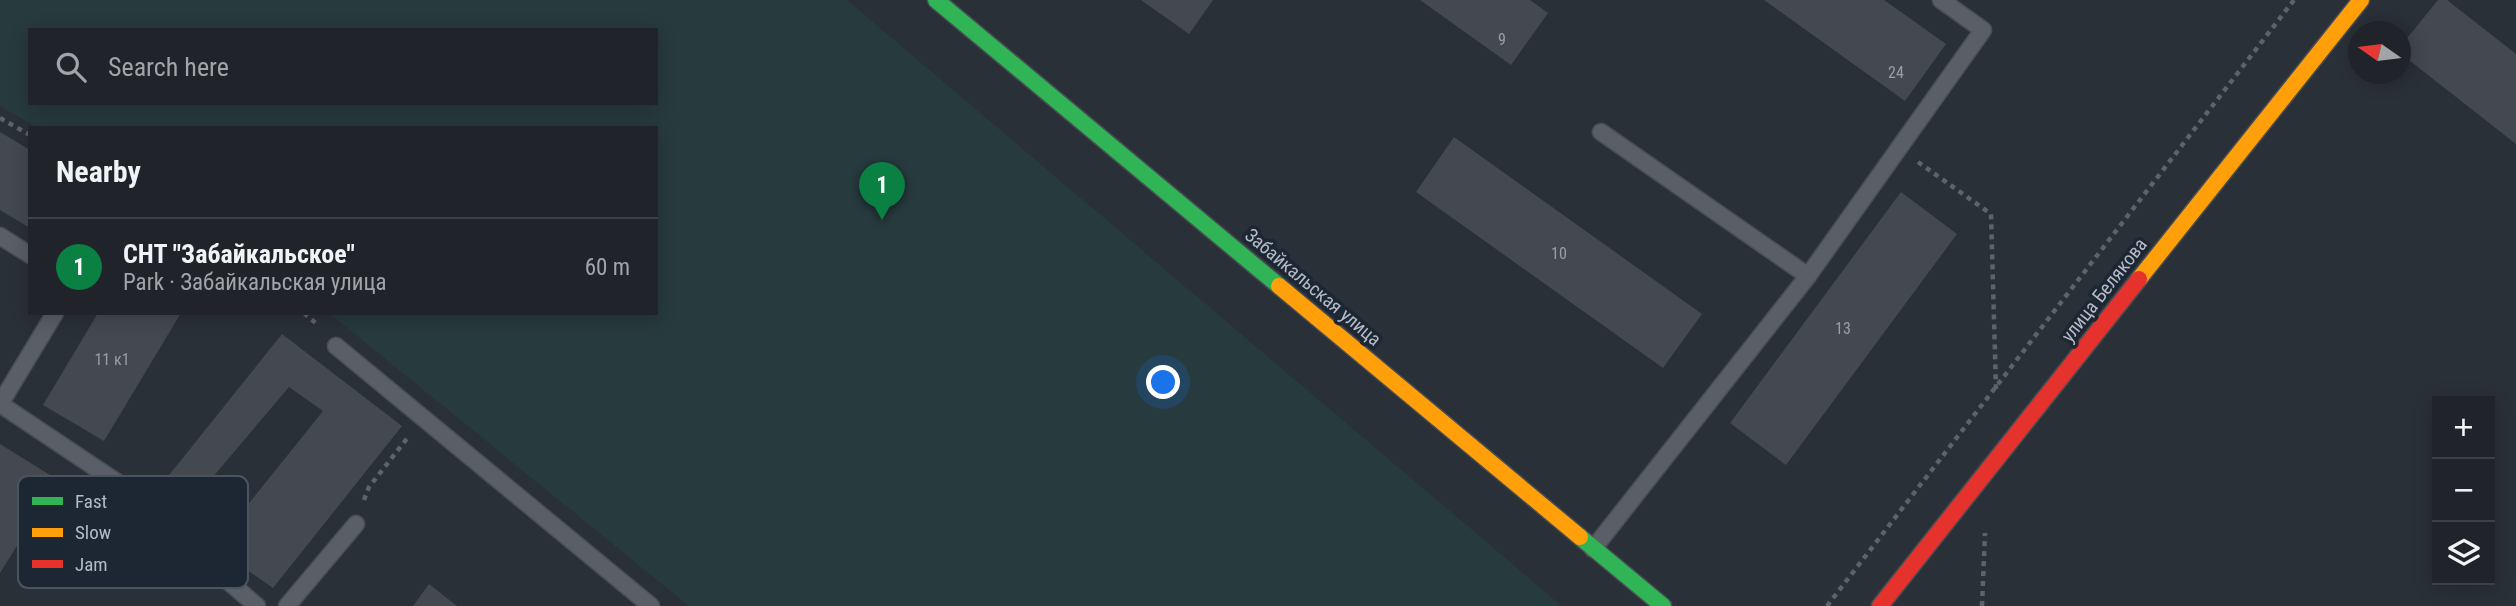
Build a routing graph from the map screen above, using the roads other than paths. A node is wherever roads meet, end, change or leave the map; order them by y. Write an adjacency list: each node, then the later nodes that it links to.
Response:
1 (936, 0): 12 (street, Забайкальская улица)
2 (1941, 0): 7 (lane)
3 (2361, 0): 18 (street, улица Белякова)
4 (1601, 132): 7 (lane)
5 (0, 236): 6 (lane)
6 (28, 254)
7 (1808, 276): 12 (lane)
8 (54, 315): 10 (lane)
9 (335, 346): 16 (lane)
10 (108, 476)
11 (356, 524): 15 (lane)
12 (1593, 549): 17 (street, Забайкальская улица)
13 (236, 588): 14 (lane)
14 (257, 606)
15 (287, 606)
16 (651, 606)
17 (1663, 606)
18 (1880, 606)

